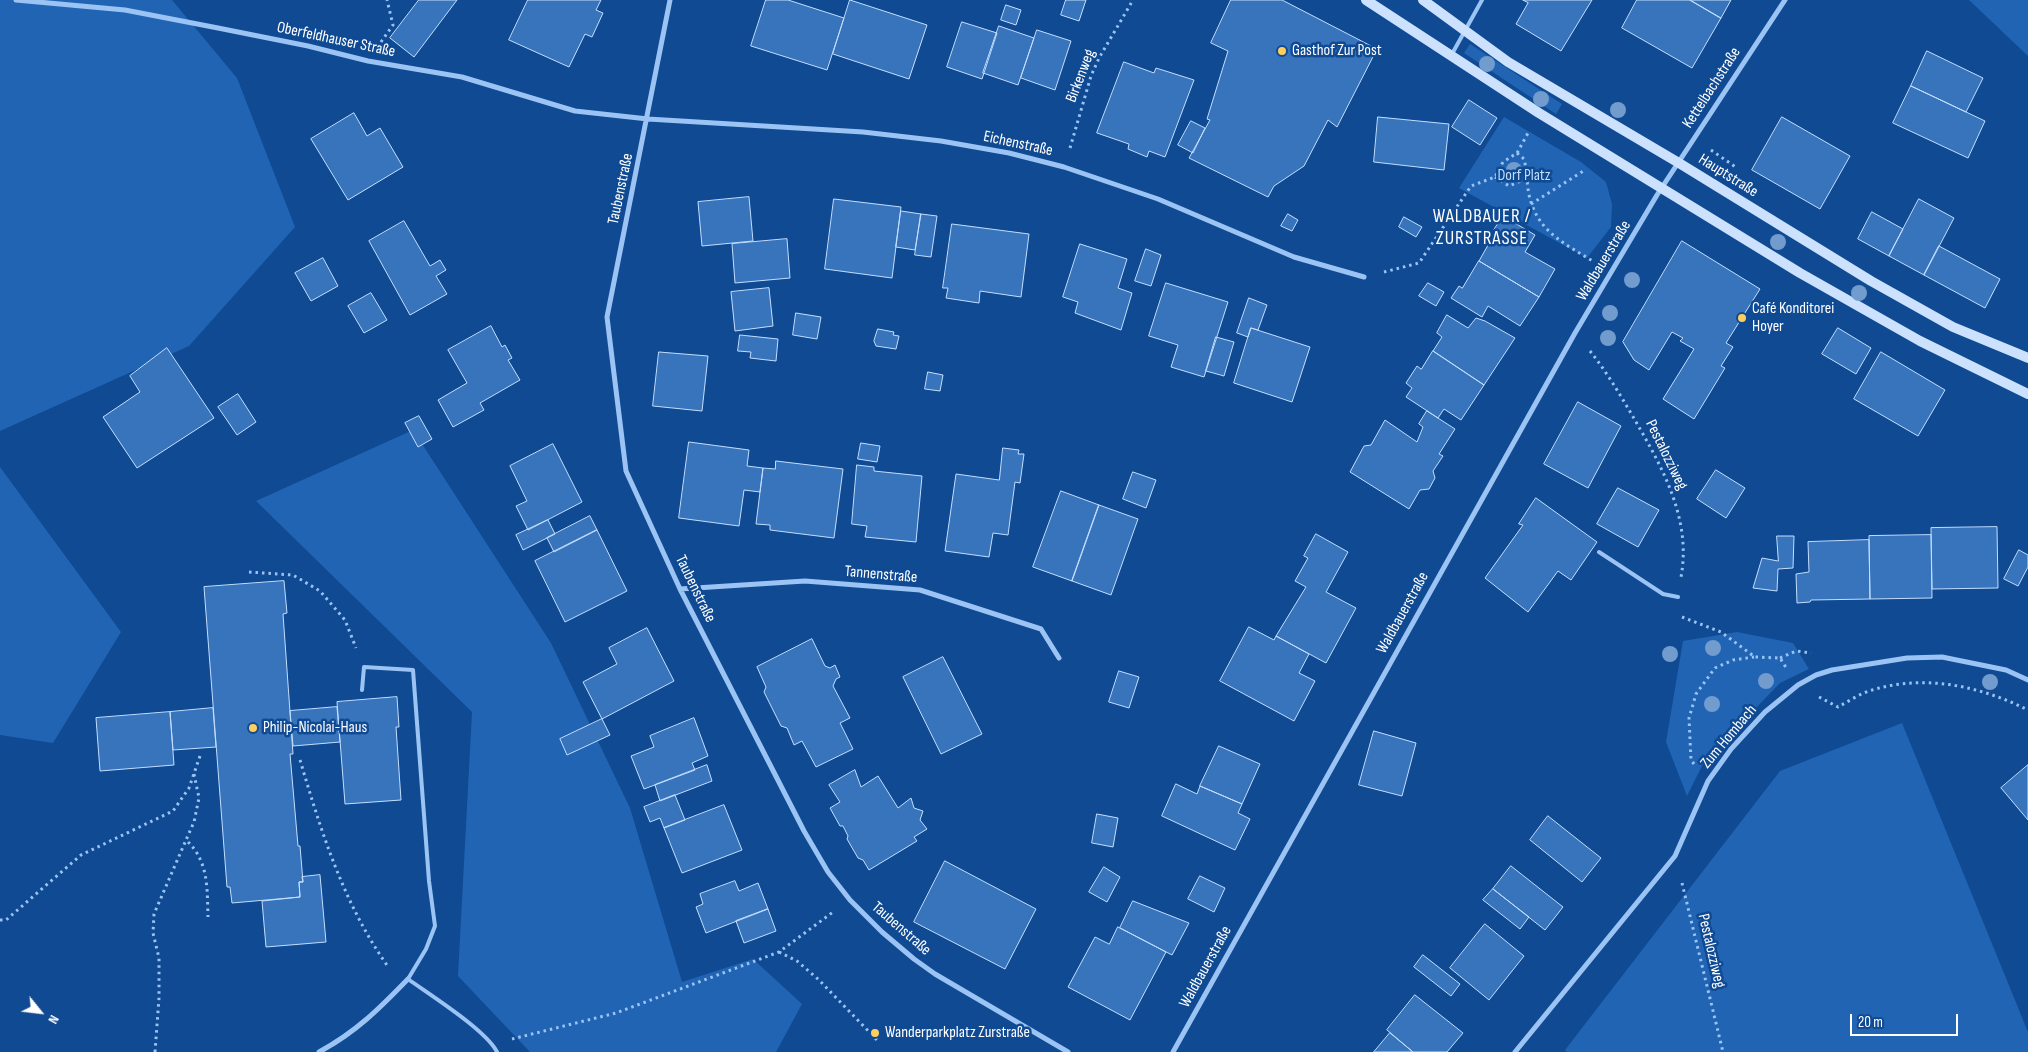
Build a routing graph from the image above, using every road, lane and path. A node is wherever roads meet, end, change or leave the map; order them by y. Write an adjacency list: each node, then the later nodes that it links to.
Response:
1 (16, 0): 11 (street, Oberfeldhauser Straße)
2 (388, 0): 11 (path)
3 (670, 0): 13 (street, Taubenstraße)
4 (1133, 0): 17 (path, Birkenweg)
5 (1366, 0): 10 (main road)
6 (1424, 0): 9 (main road, Hauptstraße)
7 (1482, 0): 9 (lane)
8 (1785, 0): 16 (street, Kettelbachstraße)
9 (1465, 30): 10 (lane); 16 (main road, Hauptstraße)
10 (1451, 56): 12 (main road)
11 (368, 61): 13 (street, Oberfeldhauser Straße)
12 (1539, 113): 14 (main road); 15 (path)
13 (648, 119): 17 (street, Eichenstraße); 29 (street, Taubenstraße)
14 (1599, 150): 20 (main road); 21 (path)
15 (1517, 153): 18 (path); 19 (path)
16 (1679, 163): 20 (street, Kettelbachstraße); 25 (main road, Hauptstraße)
17 (1064, 167): 23 (street, Eichenstraße)
18 (1495, 177): 19 (path); 23 (path)
19 (1526, 179): 21 (path)
20 (1661, 189): 22 (street, Waldbauerstraße); 26 (main road)
21 (1531, 204): 22 (path)
22 (1611, 273): 24 (street, Waldbauerstraße)
23 (1364, 277)
24 (1575, 333): 30 (path, Pestalozziweg); 56 (street, Waldbauerstraße)
25 (2028, 358)
26 (2028, 394)
27 (1599, 552): 30 (lane)
28 (249, 572): 33 (path)
29 (680, 589): 32 (street, Tannenstraße); 44 (street, Taubenstraße)
30 (1678, 597): 31 (path, Pestalozziweg)
31 (1755, 657): 35 (path); 41 (path)
32 (1059, 658)
33 (364, 668): 36 (lane); 48 (lane)
34 (2028, 680): 35 (street, Zum Hombach)
35 (1798, 685): 37 (path); 41 (street, Zum Hombach)
36 (362, 690)
37 (2028, 710)
38 (200, 756): 40 (path)
39 (300, 760): 49 (path)
40 (194, 773): 42 (path); 46 (path)
41 (1708, 781): 43 (street, Zum Hombach)
42 (186, 840): 45 (path); 52 (path)
43 (1675, 856): 57 (street, Zum Hombach); 58 (path, Pestalozziweg)
44 (850, 900): 47 (path); 55 (street, Taubenstraße)
45 (208, 917)
46 (0, 920)
47 (778, 952): 50 (path); 51 (path)
48 (408, 979): 49 (street); 51 (lane)
49 (403, 984): 53 (street)
50 (877, 1040)
51 (493, 1044): 54 (lane)
52 (155, 1052)
53 (319, 1052)
54 (498, 1052)
55 (1068, 1052)
56 (1173, 1052)
57 (1515, 1052)
58 (1723, 1052)

